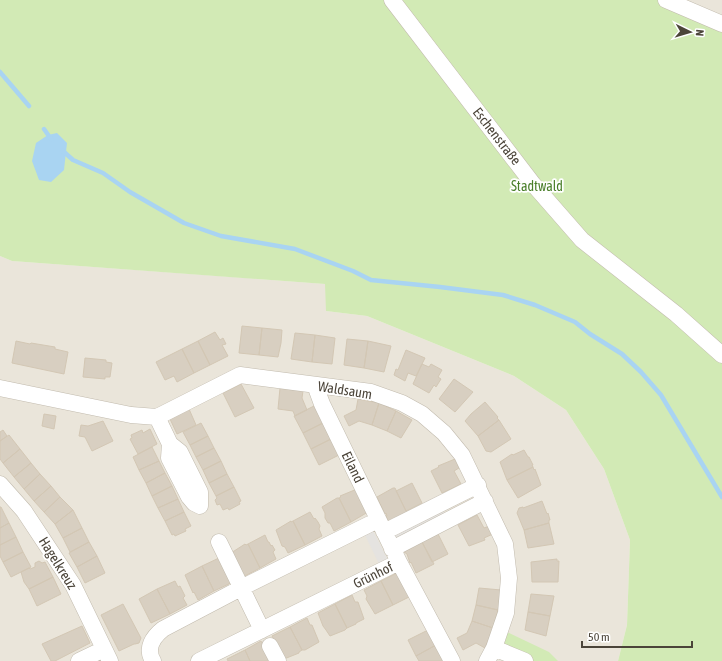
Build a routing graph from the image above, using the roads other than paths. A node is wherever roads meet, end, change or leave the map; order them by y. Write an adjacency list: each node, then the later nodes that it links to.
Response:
1 (392, 0): 4 (street, Eschenstraße)
2 (666, 0): 3 (street)
3 (722, 24)
4 (722, 355)
5 (315, 385): 7 (street, Waldsaum); 10 (street, Waldsaum); 12 (street, Eiland)
6 (0, 388): 7 (street)
7 (157, 417): 8 (street)
8 (170, 444)
9 (0, 484): 19 (street, Hagelkreuz)
10 (478, 485): 11 (street, Waldsaum); 12 (street)
11 (486, 501): 14 (street, Grünhof); 18 (street, Waldsaum)
12 (381, 526): 14 (street, Eiland); 15 (street)
13 (219, 542): 15 (street)
14 (396, 555): 16 (street, Grünhof); 24 (street, Eiland)
15 (241, 588): 16 (street); 20 (street)
16 (262, 630): 22 (street, Grünhof)
17 (270, 646): 23 (street)
18 (491, 654): 25 (street)
19 (107, 655): 21 (street, Hagelkreuz)
20 (151, 660)
21 (79, 661)
22 (199, 661)
23 (278, 661)
24 (452, 661)
25 (525, 661)

